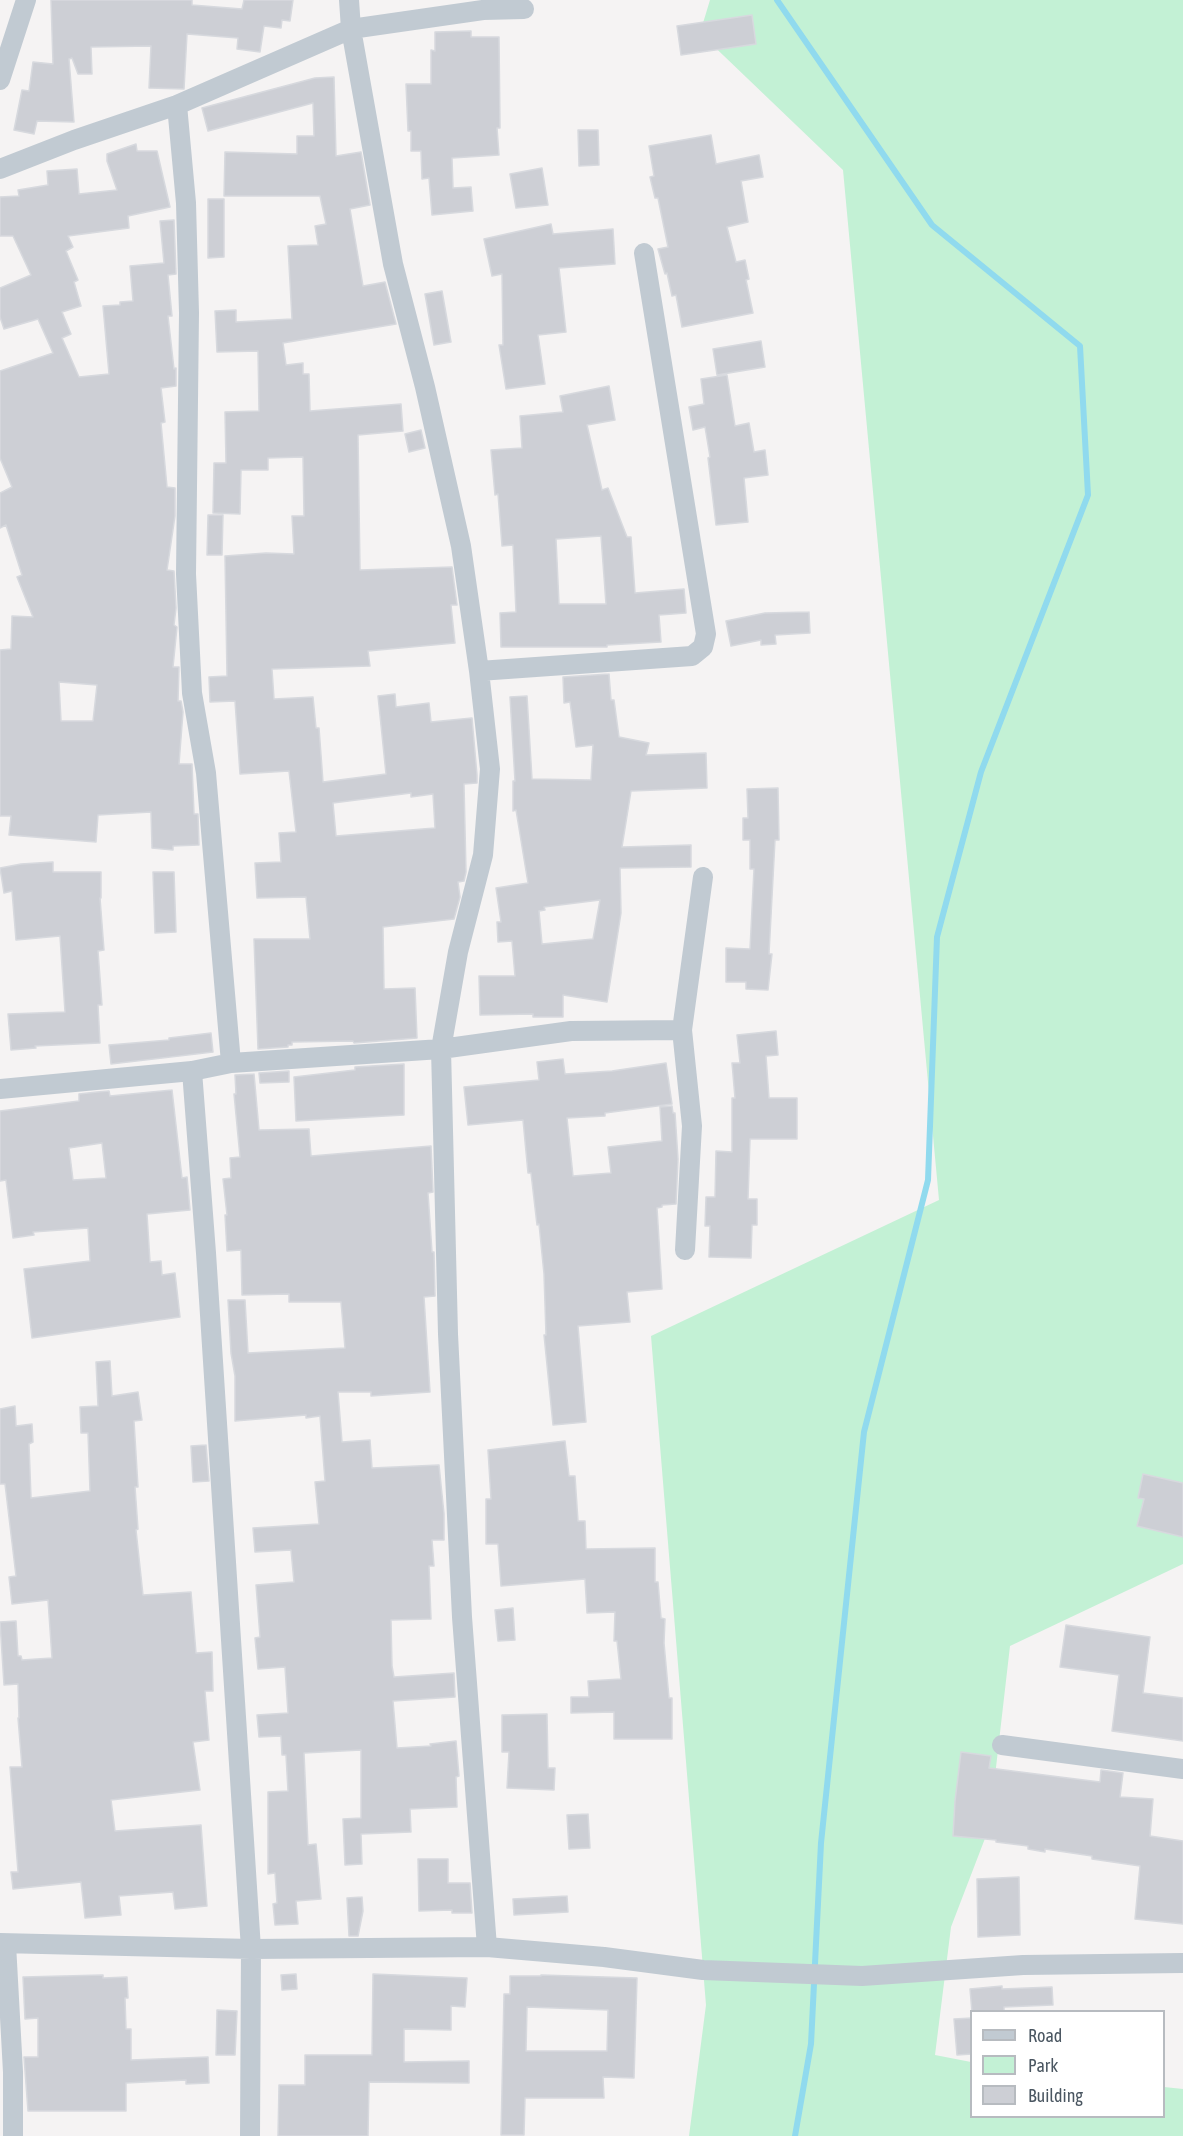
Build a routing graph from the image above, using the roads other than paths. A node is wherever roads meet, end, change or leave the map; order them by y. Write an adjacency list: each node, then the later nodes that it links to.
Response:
1 (26, 0): 5 (street)
2 (349, 0): 4 (street)
3 (524, 9): 4 (street)
4 (351, 29): 6 (street); 9 (street)
5 (0, 80)
6 (177, 105): 7 (street); 13 (street)
7 (0, 169)
8 (644, 253): 9 (street)
9 (479, 671): 12 (street)
10 (703, 877): 11 (street)
11 (682, 1030): 12 (street); 16 (street)
12 (441, 1049): 13 (street); 20 (street)
13 (231, 1064): 14 (street)
14 (192, 1071): 15 (street); 21 (street)
15 (0, 1089)
16 (685, 1250)
17 (1002, 1745): 18 (street)
18 (1183, 1769)
19 (3, 1944): 21 (street); 23 (street)
20 (487, 1947): 21 (street); 22 (street)
21 (251, 1949): 24 (street)
22 (1183, 1963)
23 (13, 2136)
24 (250, 2136)

